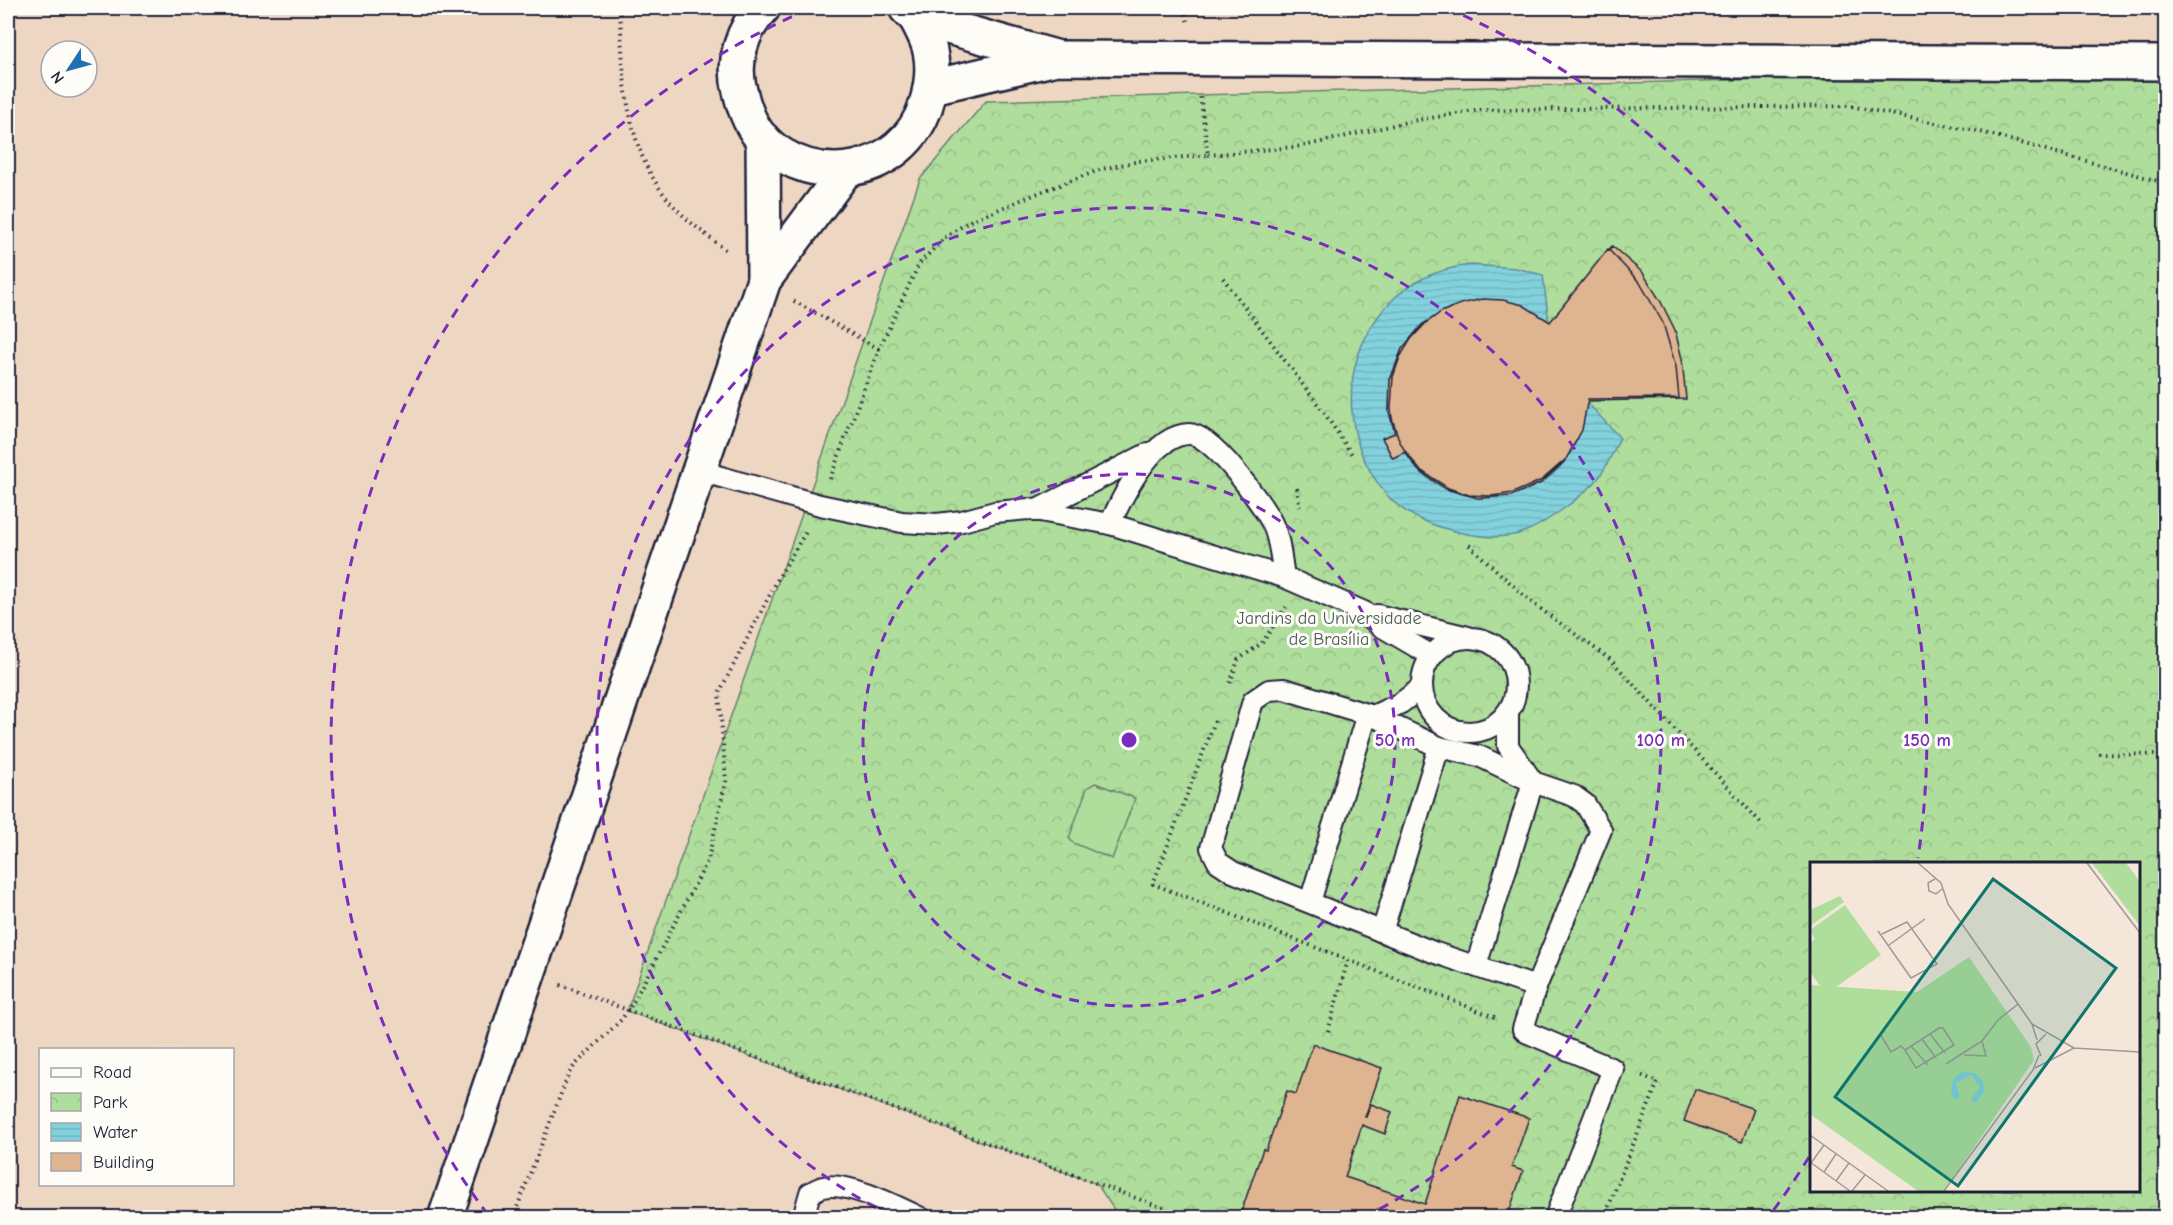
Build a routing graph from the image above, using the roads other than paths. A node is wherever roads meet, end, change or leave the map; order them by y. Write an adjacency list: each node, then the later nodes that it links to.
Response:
1 (754, 12): 6 (street)
2 (910, 13): 3 (street); 5 (street)
3 (1057, 58): 4 (street); 5 (street)
4 (2166, 63)
5 (932, 87): 7 (street)
6 (763, 139): 7 (street); 8 (street)
7 (846, 170): 8 (street)
8 (764, 279): 10 (street)
9 (1157, 449): 11 (lane); 12 (lane); 13 (lane)
10 (700, 471): 11 (lane); 26 (street)
11 (1035, 511): 12 (lane)
12 (1110, 524): 13 (lane)
13 (1284, 577): 14 (lane)
14 (1364, 612): 15 (lane); 16 (lane)
15 (1479, 640): 16 (lane); 18 (lane)
16 (1432, 656): 17 (lane)
17 (1422, 687): 18 (lane); 19 (lane)
18 (1508, 712): 21 (lane)
19 (1370, 715): 20 (lane); 22 (lane); 22 (lane)
20 (1439, 747): 21 (lane); 23 (lane)
21 (1533, 782): 24 (lane); 25 (lane)
22 (1310, 902): 23 (lane)
23 (1382, 932): 24 (lane)
24 (1476, 966): 25 (lane)
25 (1536, 987): 29 (lane)
26 (445, 1218)
27 (803, 1218): 28 (lane)
28 (921, 1218)
29 (1555, 1218)

